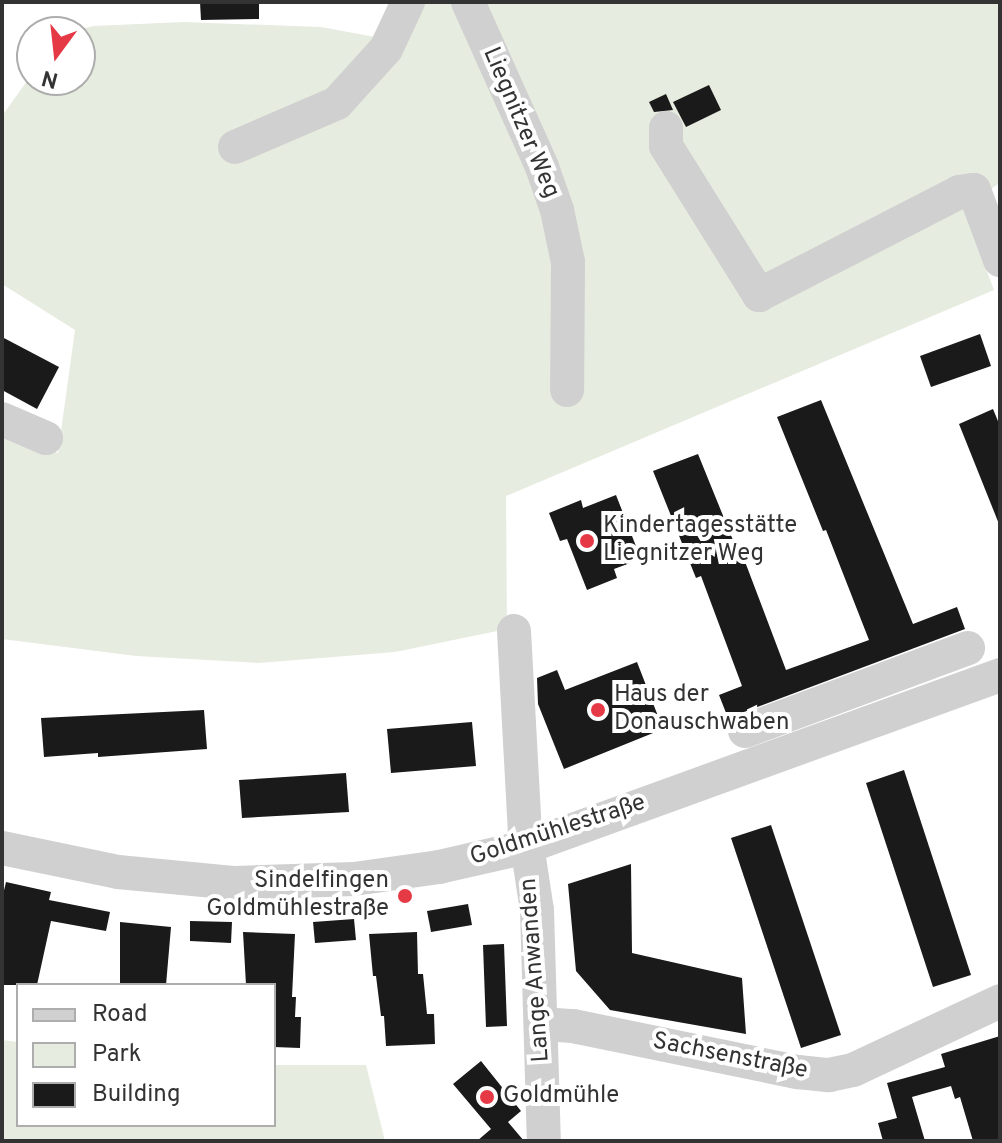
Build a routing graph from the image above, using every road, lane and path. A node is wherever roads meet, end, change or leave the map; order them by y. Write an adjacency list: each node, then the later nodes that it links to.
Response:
1 (408, 2): 4 (street)
2 (468, 2): 6 (street, Liegnitzer Weg)
3 (666, 128): 5 (street)
4 (235, 147)
5 (1000, 260)
6 (567, 390)
7 (2, 419): 8 (street)
8 (46, 438)
9 (514, 631): 15 (street)
10 (968, 648): 12 (street)
11 (1000, 675): 13 (street, Goldmühlestraße)
12 (853, 691): 13 (street); 14 (street)
13 (865, 725): 15 (street, Goldmühlestraße)
14 (745, 731)
15 (526, 847): 16 (street, Goldmühlestraße); 18 (street, Lange Anwanden)
16 (2, 848)
17 (1000, 1001): 18 (street, Sachsenstraße)
18 (542, 1024): 19 (street, Lange Anwanden)
19 (544, 1141)

